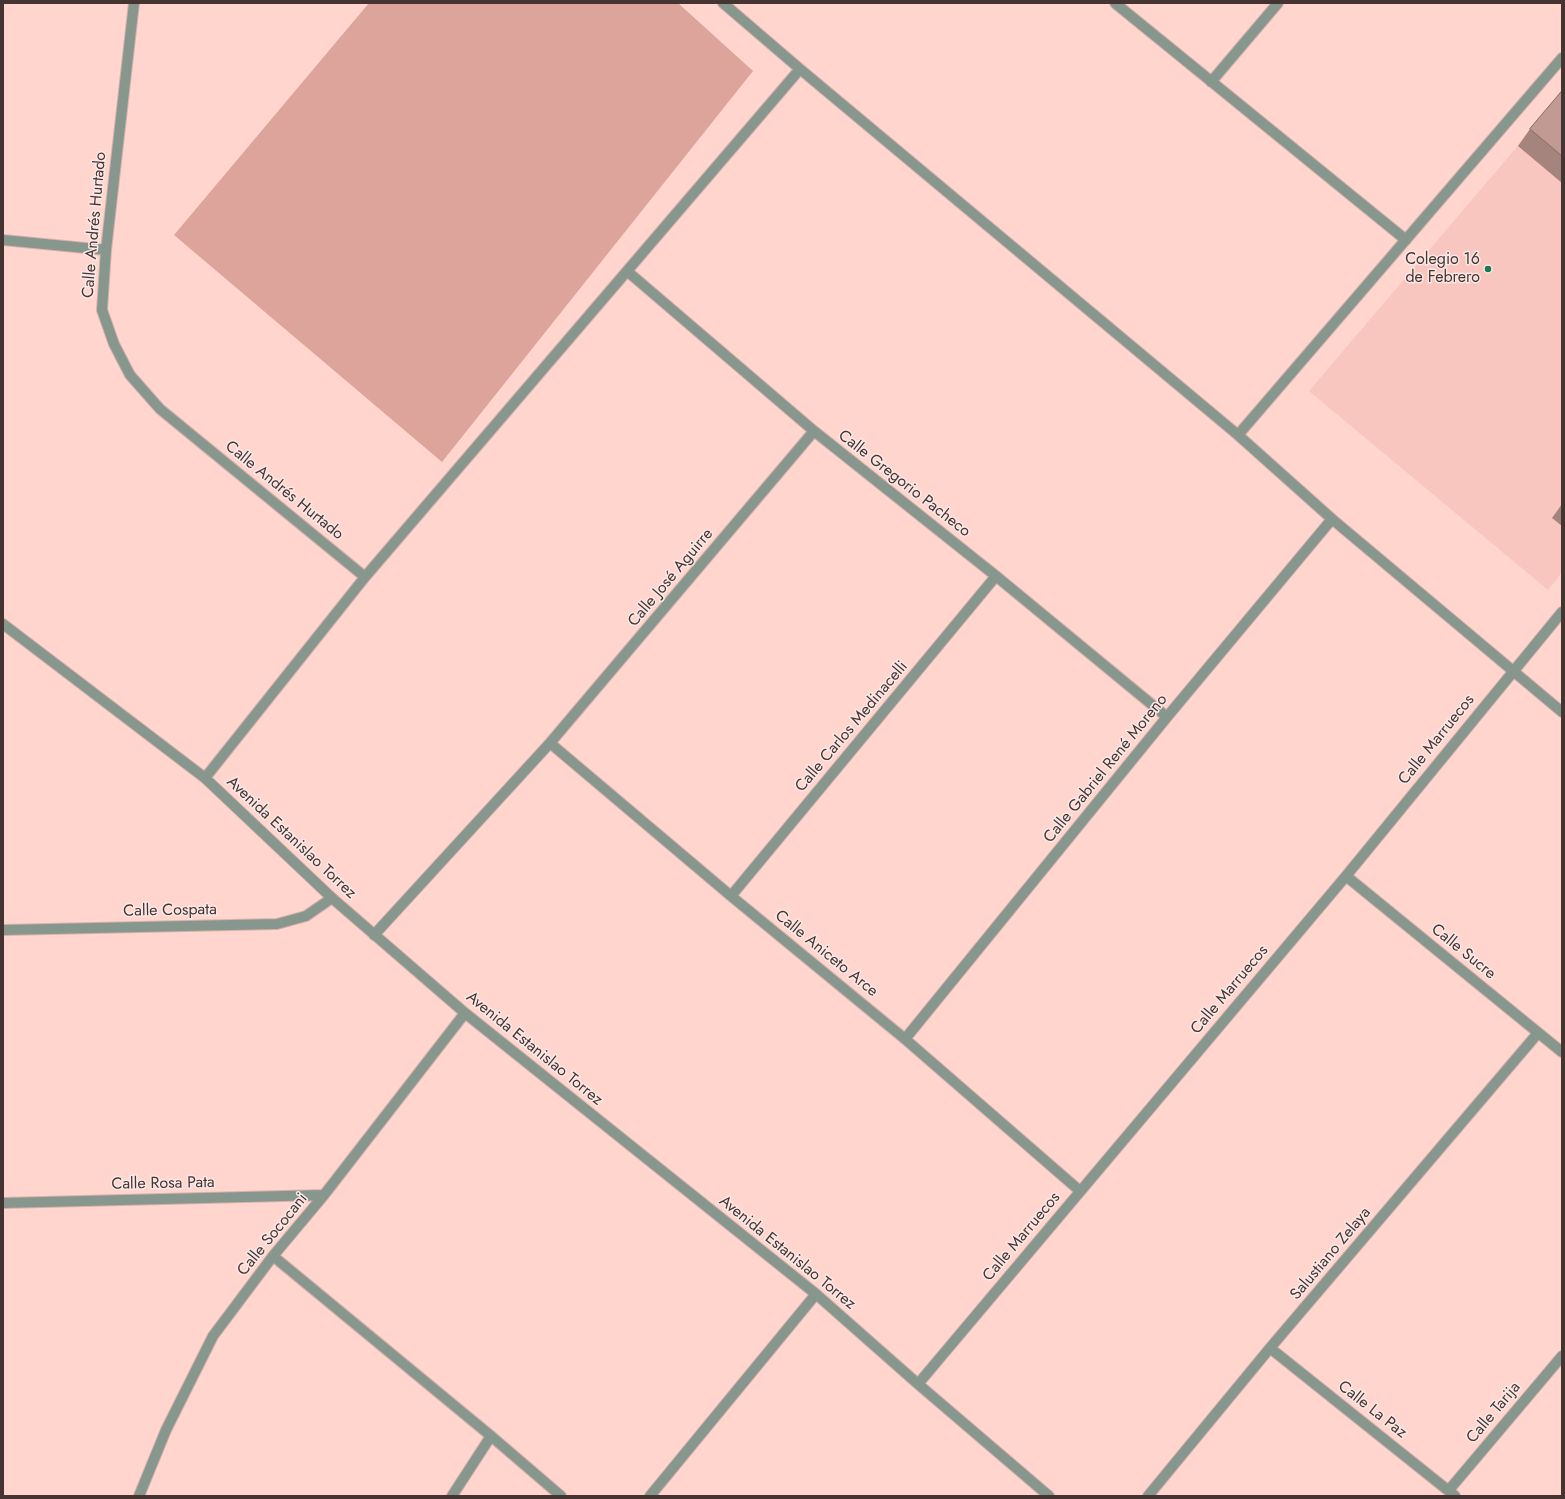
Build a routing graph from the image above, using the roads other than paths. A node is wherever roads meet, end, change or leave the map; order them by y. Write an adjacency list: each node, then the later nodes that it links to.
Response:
1 (134, 3): 10 (street, Calle Andrés Hurtado)
2 (723, 3): 6 (street)
3 (1115, 3): 7 (street)
4 (1278, 3): 7 (street)
5 (1562, 58): 9 (street)
6 (800, 70): 11 (street); 13 (street)
7 (1211, 82): 9 (street)
8 (3, 240): 10 (street)
9 (1406, 240): 13 (street)
10 (106, 250): 16 (street, Calle Andrés Hurtado)
11 (627, 271): 12 (street, Calle Gregorio Pacheco); 16 (street)
12 (814, 431): 15 (street, Calle Gregorio Pacheco); 22 (street, Calle José Aguirre)
13 (1238, 435): 14 (street)
14 (1332, 519): 19 (street); 21 (street, Calle Gabriel René Moreno)
15 (996, 576): 21 (street, Calle Gregorio Pacheco); 25 (street, Calle Carlos Medinacelli)
16 (365, 577): 23 (street)
17 (1562, 612): 19 (street, Calle Marruecos)
18 (3, 624): 23 (street, Avenida Estanislao Torrez)
19 (1512, 671): 20 (street); 24 (street, Calle Marruecos)
20 (1562, 712)
21 (1166, 717): 31 (street, Calle Gabriel René Moreno)
22 (550, 743): 25 (street, Calle Aniceto Arce); 28 (street, Calle José Aguirre)
23 (205, 778): 26 (street, Avenida Estanislao Torrez)
24 (1346, 876): 30 (street, Calle Sucre); 33 (street, Calle Marruecos)
25 (731, 896): 31 (street, Calle Aniceto Arce)
26 (332, 898): 27 (street, Calle Cospata); 28 (street, Avenida Estanislao Torrez)
27 (3, 930)
28 (374, 935): 29 (street, Avenida Estanislao Torrez)
29 (464, 1013): 34 (street, Calle Sococani); 37 (street, Avenida Estanislao Torrez)
30 (1538, 1033): 32 (street, Calle Sucre); 38 (street, Salustiano Zelaya)
31 (906, 1039): 33 (street, Calle Aniceto Arce)
32 (1562, 1052)
33 (1080, 1191): 40 (street, Calle Marruecos)
34 (324, 1195): 35 (street, Calle Rosa Pata); 36 (street, Calle Sococani)
35 (3, 1203)
36 (273, 1256): 41 (street); 44 (street, Calle Sococani)
37 (816, 1294): 40 (street, Avenida Estanislao Torrez); 47 (street)
38 (1270, 1348): 42 (street, Calle La Paz); 48 (street, Salustiano Zelaya)
39 (1562, 1356): 42 (street, Calle Tarija)
40 (918, 1384): 43 (street, Avenida Estanislao Torrez)
41 (491, 1436): 45 (street); 46 (street)
42 (1452, 1493)
43 (1042, 1494)
44 (139, 1496)
45 (452, 1496)
46 (561, 1496)
47 (650, 1496)
48 (1148, 1496)

